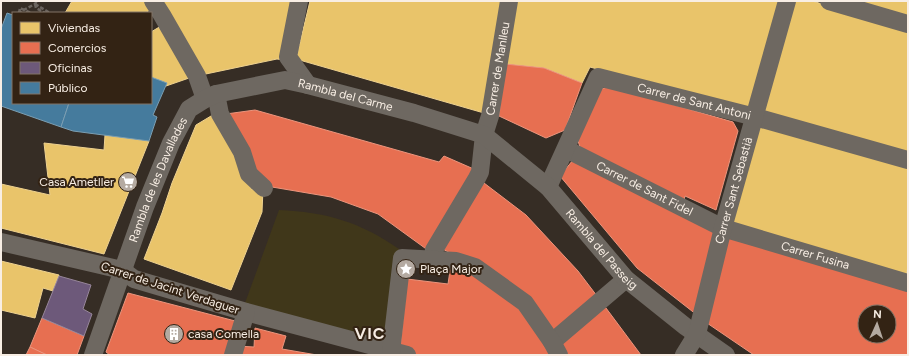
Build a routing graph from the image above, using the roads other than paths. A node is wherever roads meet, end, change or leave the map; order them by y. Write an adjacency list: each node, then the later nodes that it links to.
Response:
1 (299, 1): 7 (street)
2 (509, 1): 10 (street, Carrer de Manlleu)
3 (787, 1): 9 (street, Carrer Sant Sebastià)
4 (829, 1): 6 (street)
5 (155, 13): 8 (street)
6 (908, 24)
7 (308, 85): 8 (street, Rambla del Carme); 10 (street, Rambla del Carme)
8 (210, 96): 14 (street); 18 (street, Rambla de les Davallades)
9 (754, 117): 11 (street, Carrer de Sant Antoni); 12 (street, Carrer de Sant Antoni); 15 (street, Carrer Sant Sebastià)
10 (484, 135): 13 (street, Rambla del Passeig); 17 (street, Carrer de Manlleu)
11 (566, 149): 13 (street, Carrer de Sant Antoni); 15 (street, Carrer de Sant Fidel)
12 (908, 160)
13 (548, 187): 19 (street, Rambla del Passeig)
14 (264, 188)
15 (723, 228): 20 (street, Carrer Fusina); 22 (street, Carrer Sant Sebastià)
16 (1, 242): 18 (street, Carrer de Jacint Verdaguer)
17 (428, 259): 23 (street); 25 (street)
18 (122, 270): 21 (street, Carrer de Jacint Verdaguer); 24 (street, Rambla de les Davallades)
19 (626, 279): 22 (street, Rambla del Passeig); 23 (street)
20 (908, 283)
21 (246, 312): 25 (street); 26 (street)
22 (696, 334): 27 (street, Carrer Sant Sebastià); 28 (street, Rambla del Passeig)
23 (555, 348)
24 (96, 353)
25 (399, 353)
26 (234, 355)
27 (684, 355)
28 (726, 355)

